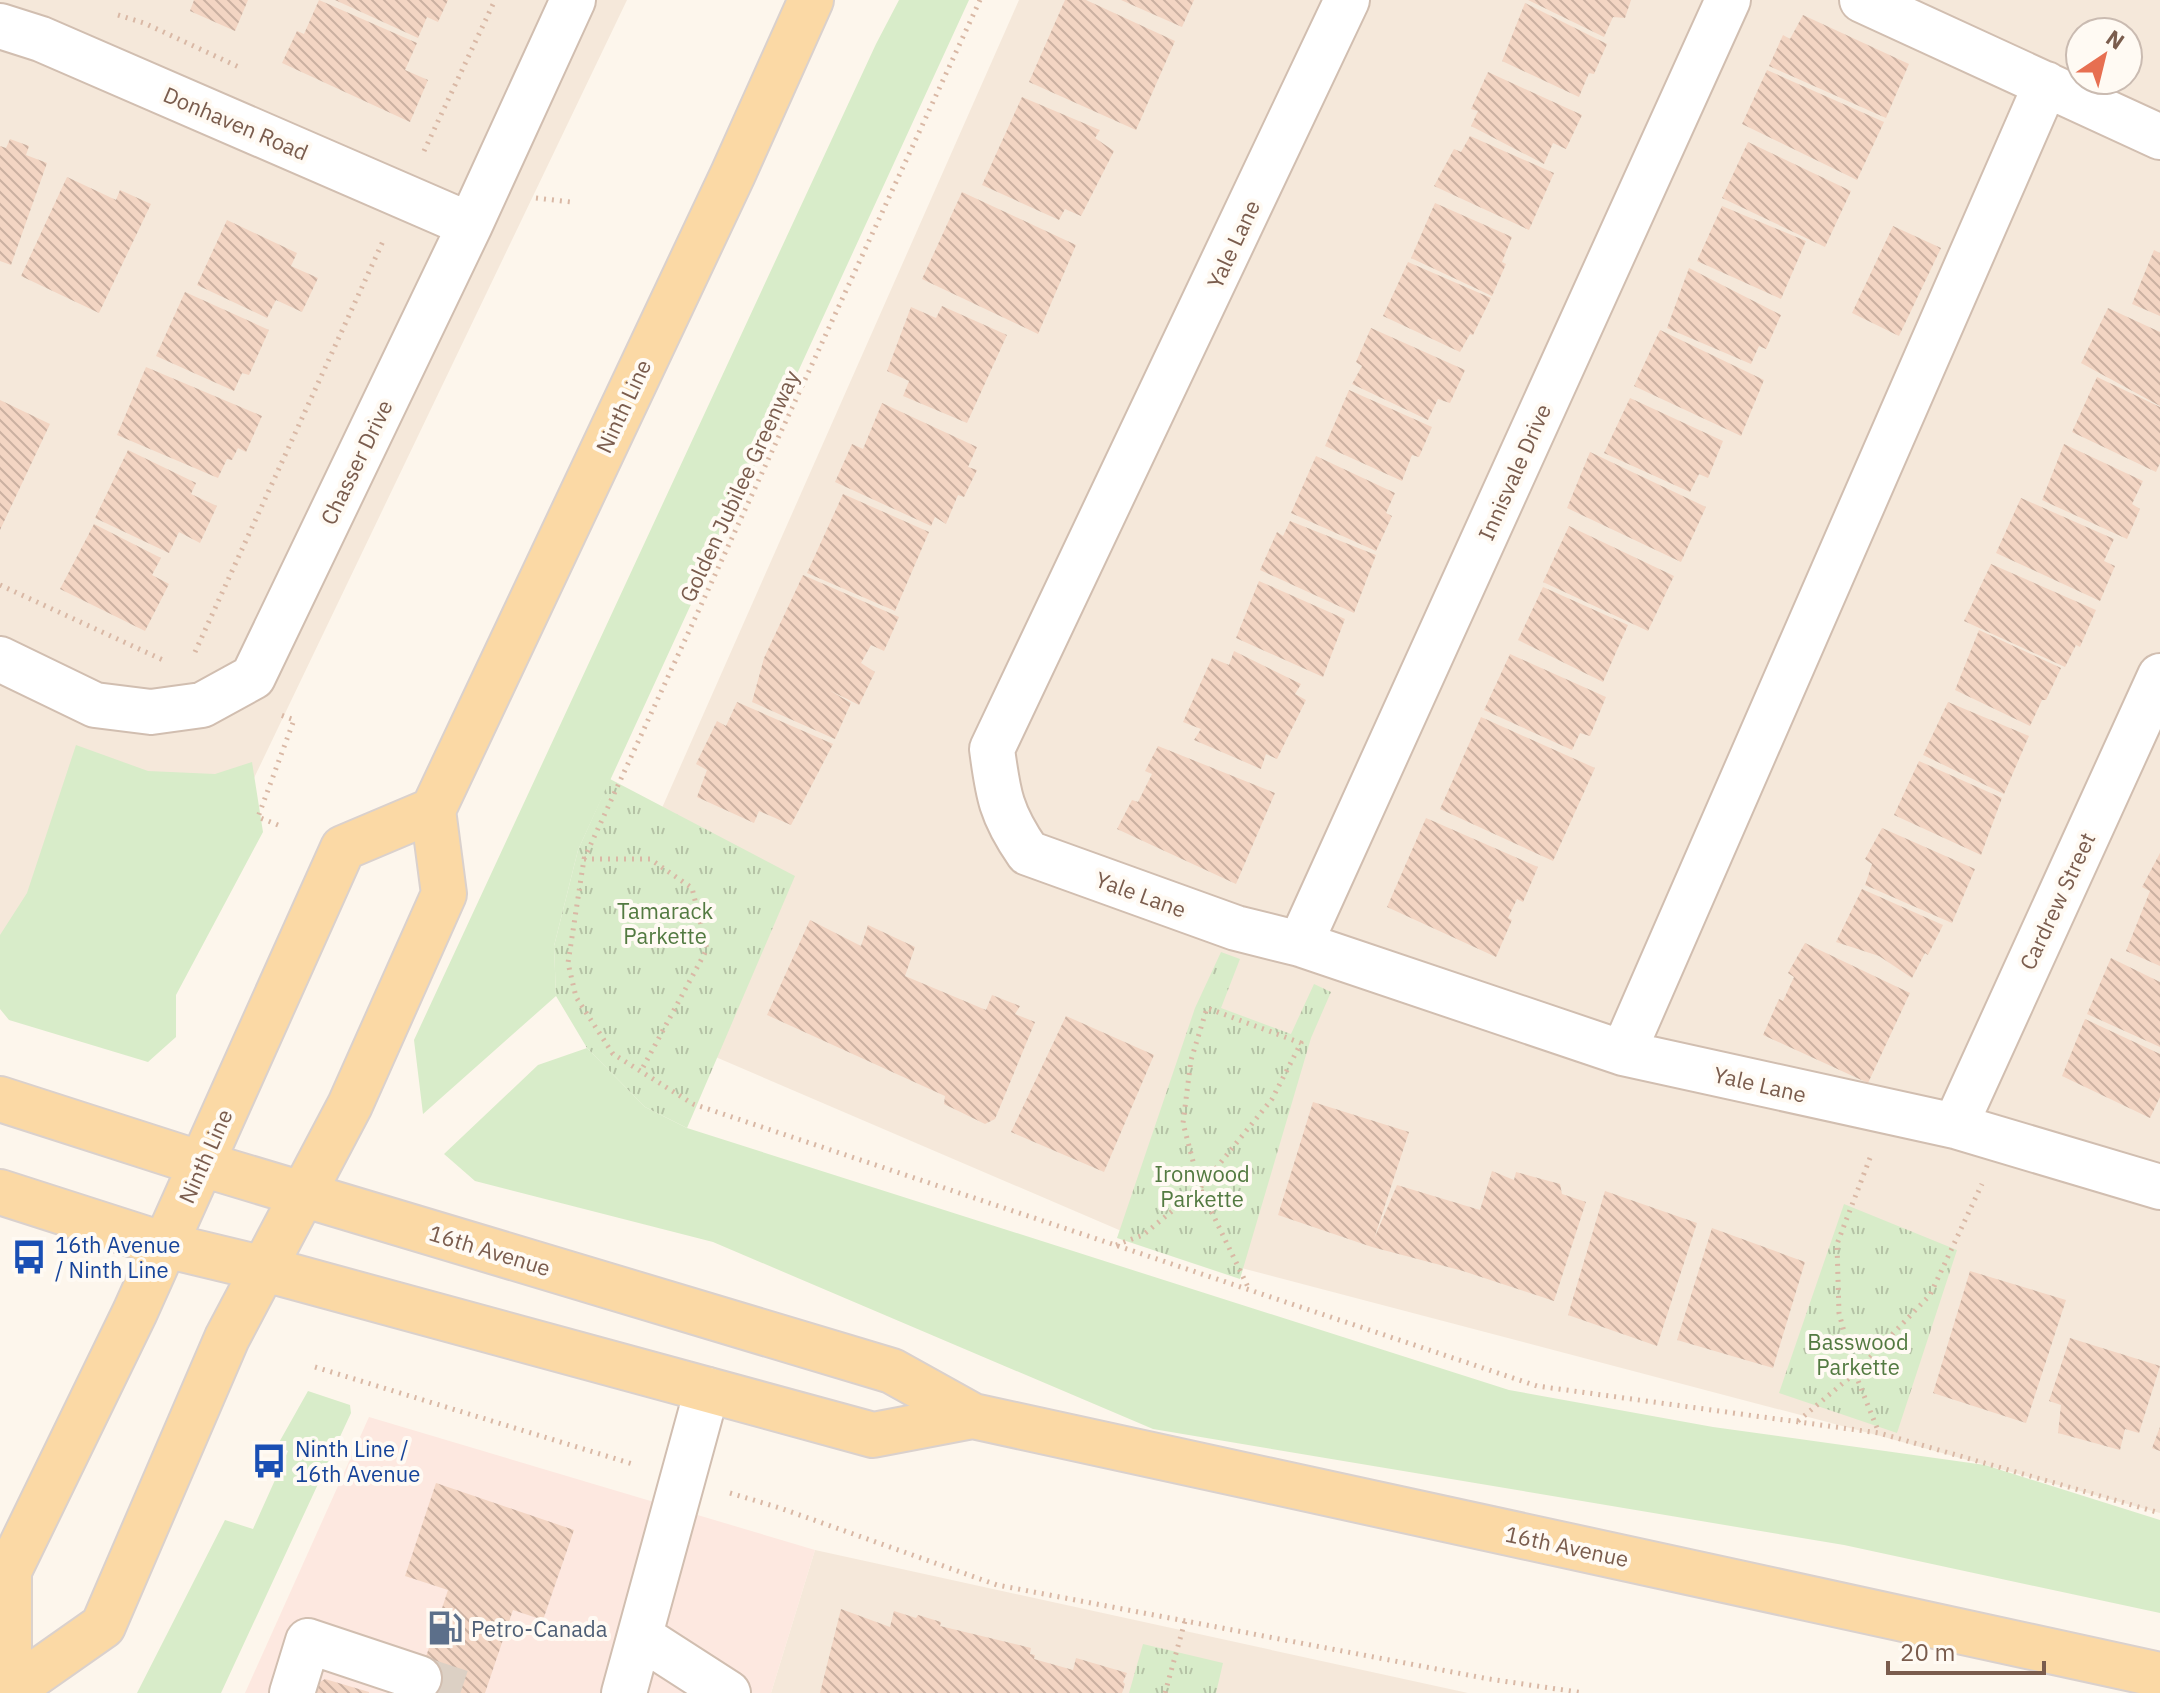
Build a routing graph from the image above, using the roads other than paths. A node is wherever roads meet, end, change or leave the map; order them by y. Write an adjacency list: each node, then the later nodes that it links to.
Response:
1 (573, 0): 9 (street, Chasser Drive)
2 (811, 0): 12 (main road, Ninth Line)
3 (1347, 0): 13 (street, Yale Lane)
4 (1728, 0): 13 (street, Innisvale Drive)
5 (1862, 0): 7 (street)
6 (0, 26): 9 (street, Donhaven Road)
7 (2046, 84): 8 (street); 14 (street)
8 (2160, 137)
9 (470, 225): 10 (street, Chasser Drive)
10 (0, 659)
11 (2160, 676): 16 (street, Cardrew Street)
12 (433, 810): 17 (main road, Ninth Line); 20 (main road, Ninth Line)
13 (1300, 944): 14 (street, Yale Lane)
14 (1623, 1053): 16 (street, Yale Lane)
15 (0, 1099): 17 (main road, 16th Avenue)
16 (1955, 1126): 18 (street, Yale Lane)
17 (202, 1164): 20 (main road, 16th Avenue); 21 (main road, Ninth Line)
18 (2160, 1187)
19 (0, 1192): 21 (main road, 16th Avenue)
20 (305, 1193): 22 (main road, Ninth Line); 24 (main road, 16th Avenue)
21 (165, 1245): 22 (main road, 16th Avenue); 28 (main road, Ninth Line)
22 (265, 1269): 23 (main road, 16th Avenue); 28 (main road, Ninth Line)
23 (707, 1390): 24 (main road, 16th Avenue); 25 (street)
24 (973, 1416): 26 (main road, 16th Avenue)
25 (641, 1637): 30 (street); 31 (street)
26 (2160, 1675)
27 (393, 1679): 29 (street)
28 (9, 1693)
29 (292, 1693)
30 (624, 1693)
31 (728, 1693)

